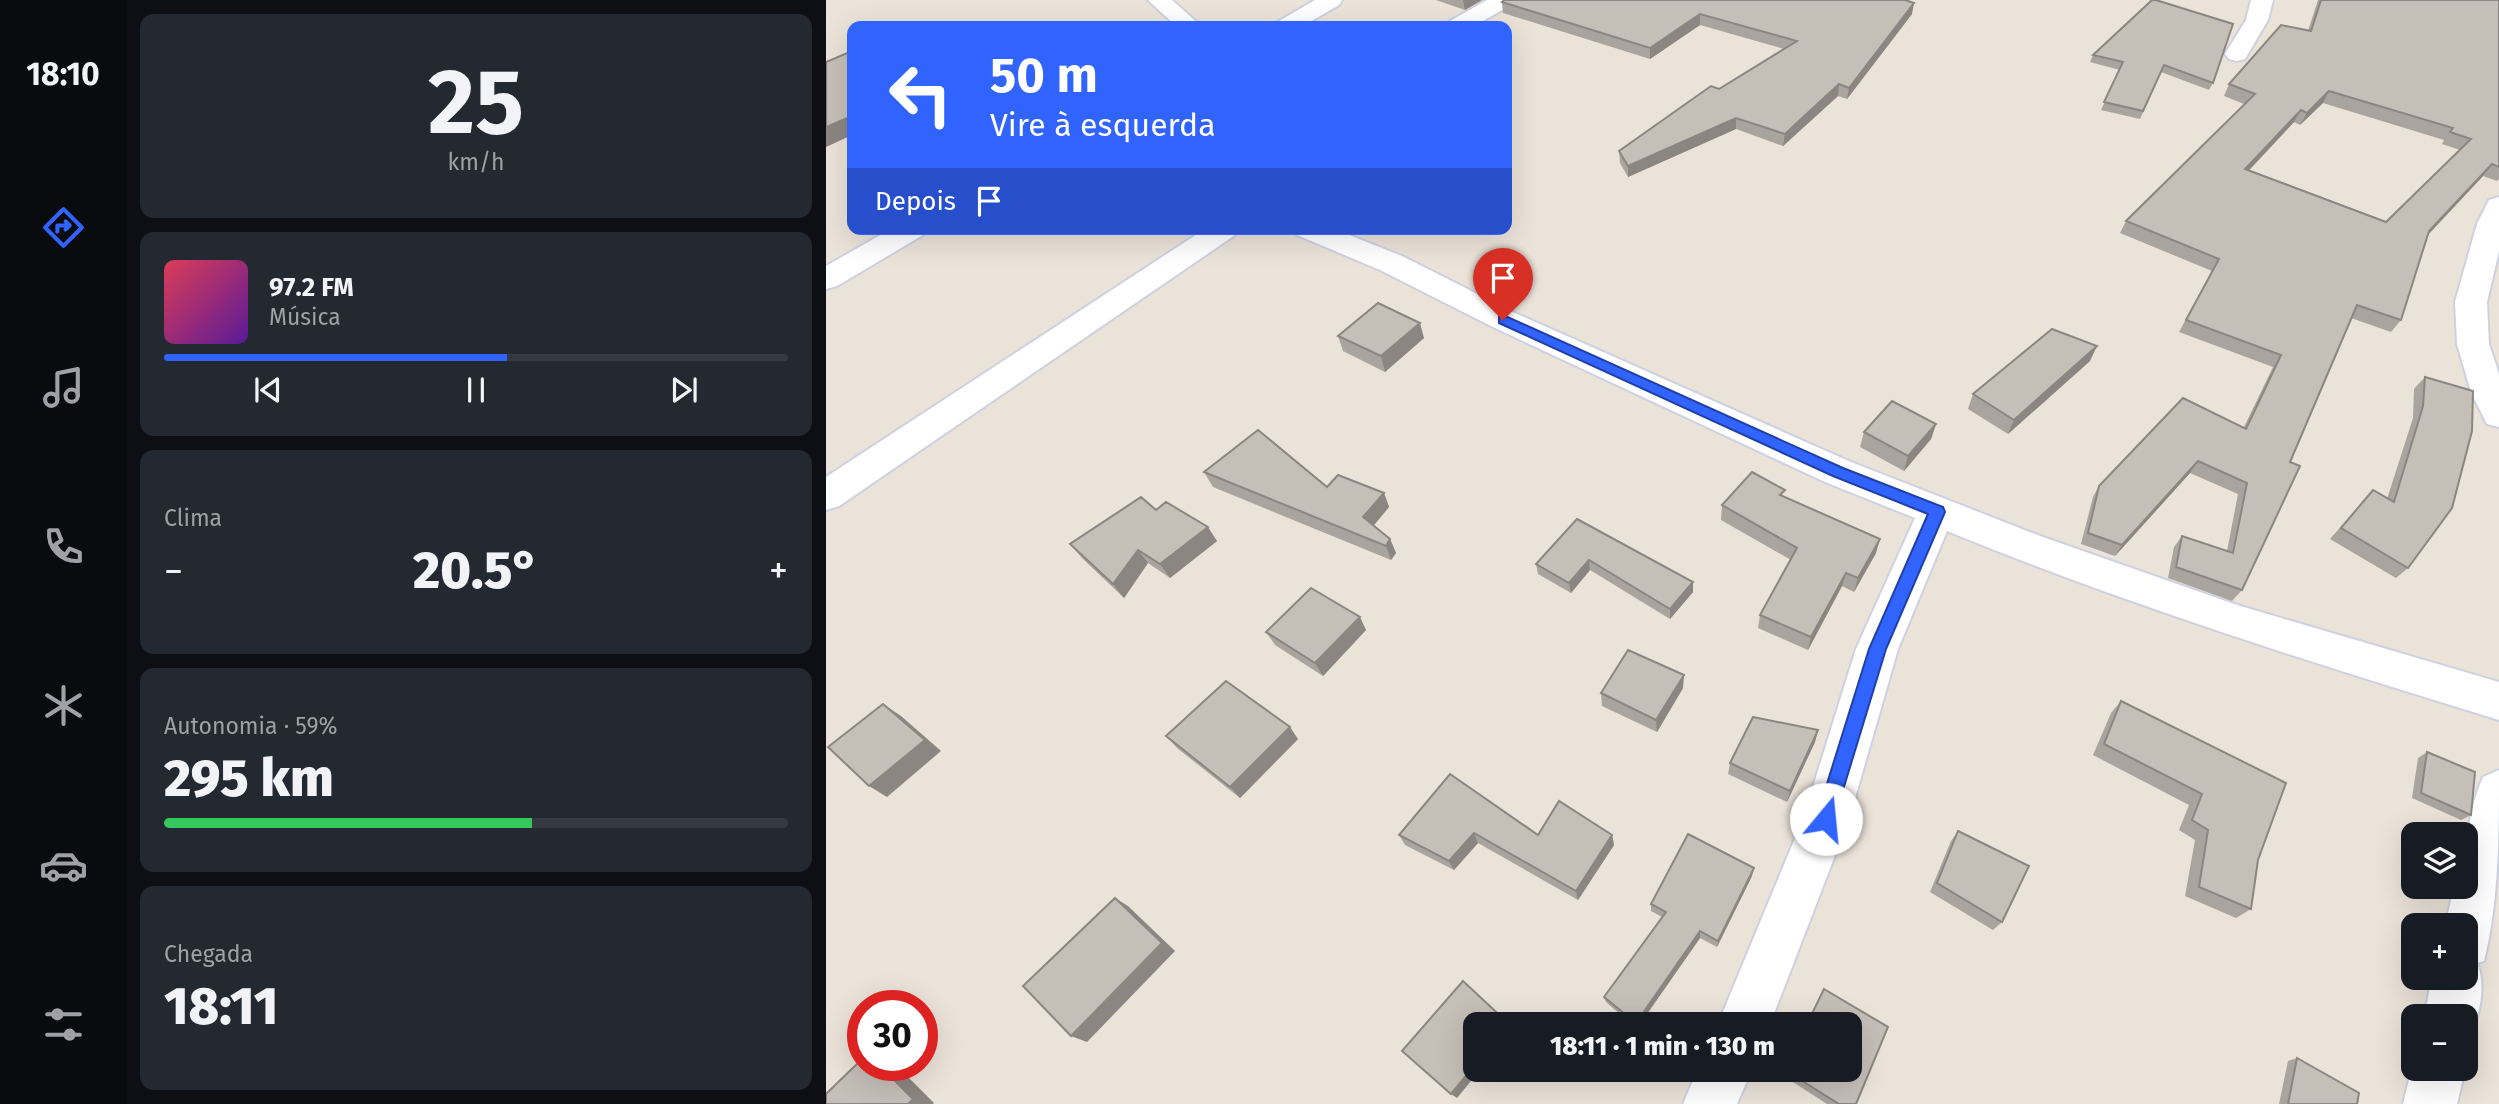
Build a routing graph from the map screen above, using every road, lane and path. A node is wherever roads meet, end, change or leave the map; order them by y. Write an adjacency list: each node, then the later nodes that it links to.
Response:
1 (1159, 0): 5 (street)
2 (1331, 0): 6 (street)
3 (1503, 0): 7 (street)
4 (2262, 0): 8 (street)
5 (1183, 21)
6 (1295, 21)
7 (1467, 21)
8 (2237, 54)
9 (2499, 206): 14 (street)
10 (903, 235): 13 (street)
11 (1216, 235): 15 (street)
12 (1321, 235): 16 (street)
13 (826, 279)
14 (2499, 415)
15 (826, 496)
16 (1937, 512): 17 (street); 20 (street)
17 (2499, 701)
18 (2499, 792): 19 (street)
19 (2473, 913)
20 (1749, 1012)
21 (2435, 1081): 24 (street)
22 (1719, 1082): 23 (street)
23 (1710, 1104)
24 (2430, 1104)

